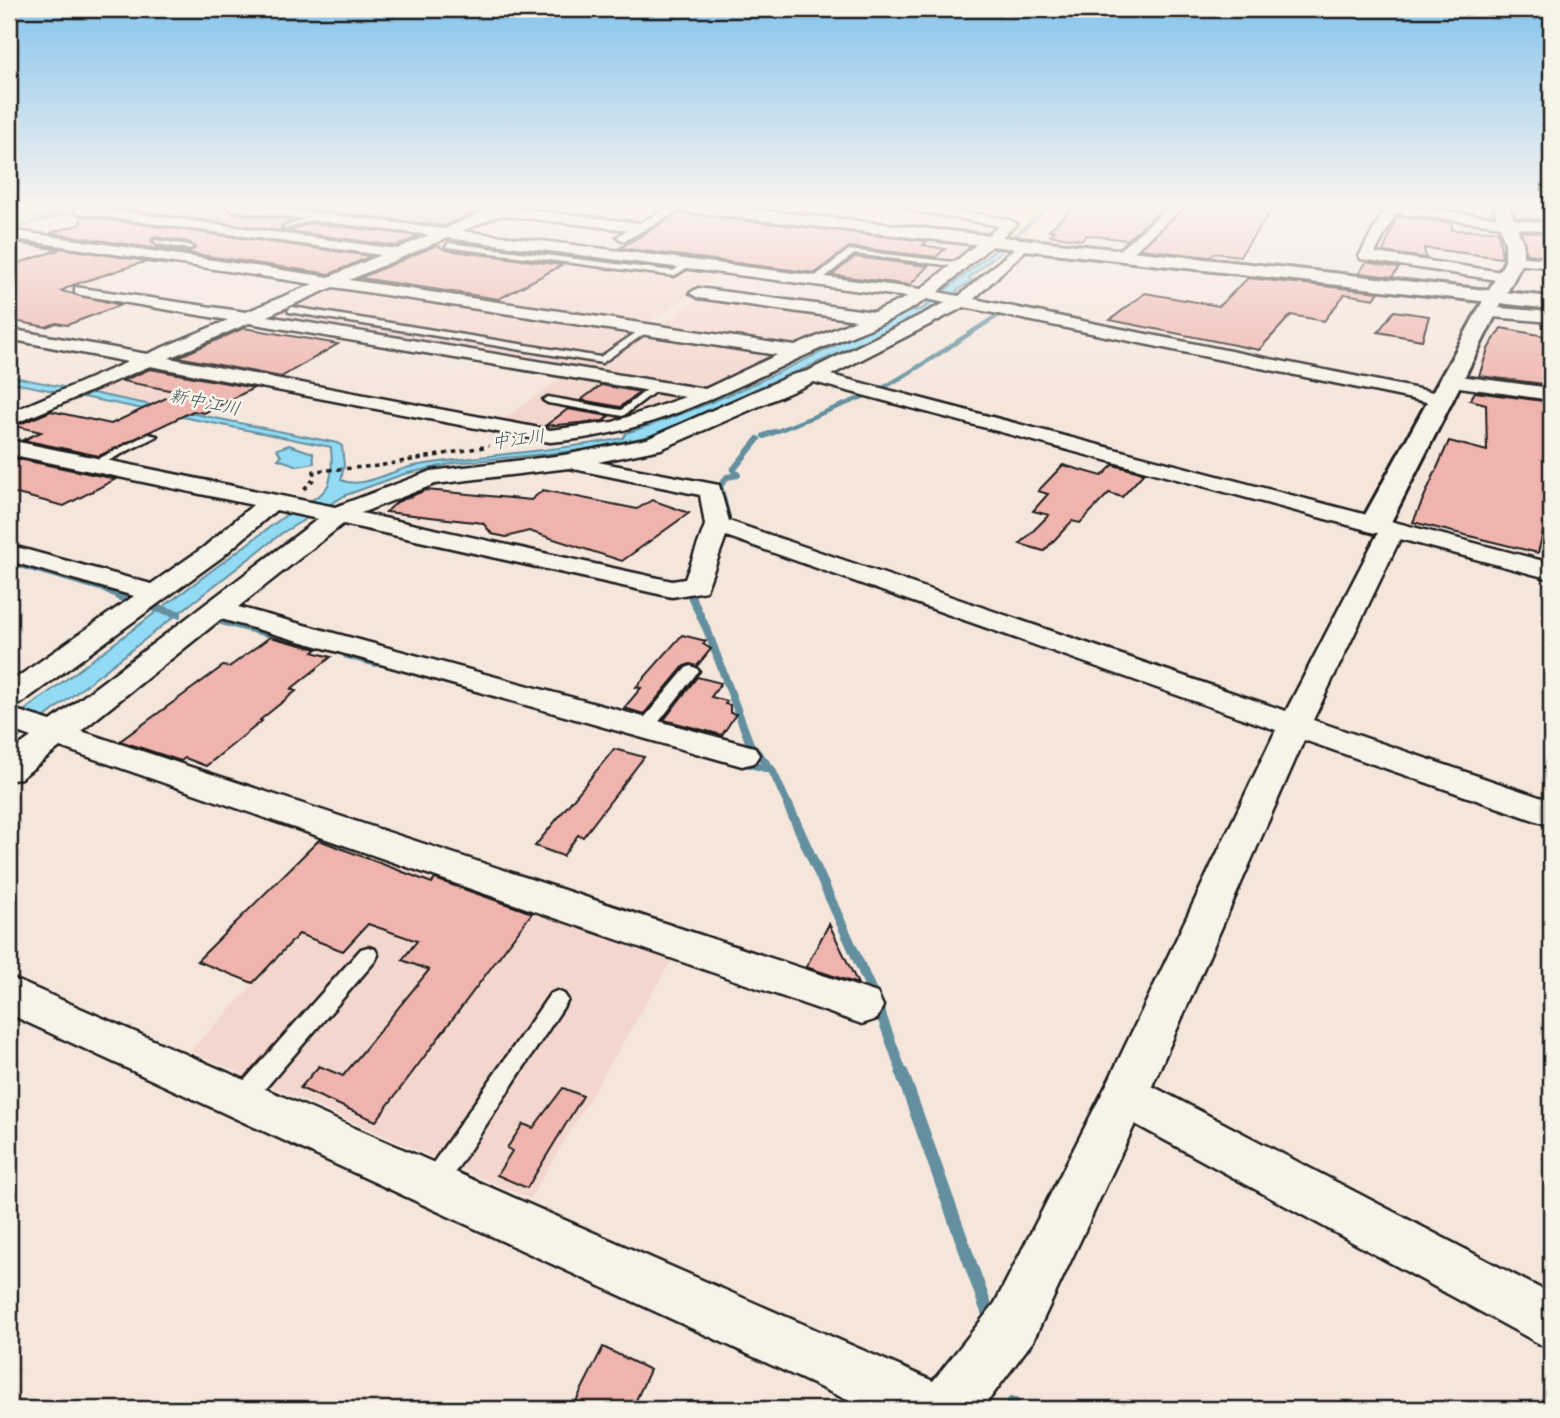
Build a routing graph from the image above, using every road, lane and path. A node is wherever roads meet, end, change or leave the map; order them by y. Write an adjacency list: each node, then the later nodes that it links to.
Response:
1 (264, 272): 13 (street)
2 (354, 272): 13 (street)
3 (659, 272): 4 (lane)
4 (677, 272)
5 (729, 272): 23 (street)
6 (750, 272): 12 (street)
7 (826, 272): 12 (lane)
8 (952, 272): 15 (street)
9 (992, 272): 16 (street)
10 (1251, 272): 18 (main road)
11 (1506, 272): 18 (main road)
12 (816, 280): 15 (street)
13 (331, 282): 22 (street); 24 (street)
14 (81, 290): 22 (street)
15 (923, 294): 16 (street); 23 (street)
16 (960, 301): 28 (street); 30 (street)
17 (1551, 303): 18 (main road)
18 (1491, 304): 21 (street); 30 (main road)
19 (292, 310): 24 (lane)
20 (667, 315): 24 (street)
21 (1551, 317)
22 (246, 318): 27 (street); 29 (street)
23 (878, 318): 26 (street)
24 (646, 330): 26 (street)
25 (9, 334): 27 (street)
26 (797, 352): 32 (street)
27 (149, 360): 34 (street); 38 (street)
28 (814, 376): 38 (street); 45 (street)
29 (656, 387): 32 (street); 33 (lane)
30 (1446, 390): 31 (street); 45 (main road)
31 (1551, 394)
32 (707, 395): 38 (street)
33 (548, 400)
34 (9, 421)
35 (152, 436): 39 (lane)
36 (514, 443): 38 (street)
37 (9, 447): 39 (street)
38 (554, 452): 43 (street); 44 (street)
39 (94, 464): 42 (street)
40 (346, 468): 41 (path)
41 (329, 470)
42 (279, 504): 43 (street); 48 (street)
43 (328, 515): 44 (street); 49 (street)
44 (717, 525): 53 (street)
45 (1384, 526): 47 (street); 53 (street)
46 (9, 553): 48 (street)
47 (1551, 571)
48 (155, 593): 51 (street)
49 (215, 609): 54 (street); 55 (street)
50 (691, 671): 54 (lane)
51 (9, 697)
52 (9, 718): 55 (street)
53 (1295, 724): 58 (street); 63 (street)
54 (645, 728): 56 (street)
55 (54, 734): 57 (street); 62 (street)
56 (742, 755)
57 (9, 770)
58 (1551, 814)
59 (368, 955): 64 (lane)
60 (9, 995): 64 (street)
61 (557, 1000): 65 (lane)
62 (862, 1006)
63 (1125, 1095): 66 (street); 68 (street)
64 (242, 1099): 65 (street)
65 (432, 1184): 67 (street)
66 (1551, 1323)
67 (931, 1409)
68 (947, 1409)

